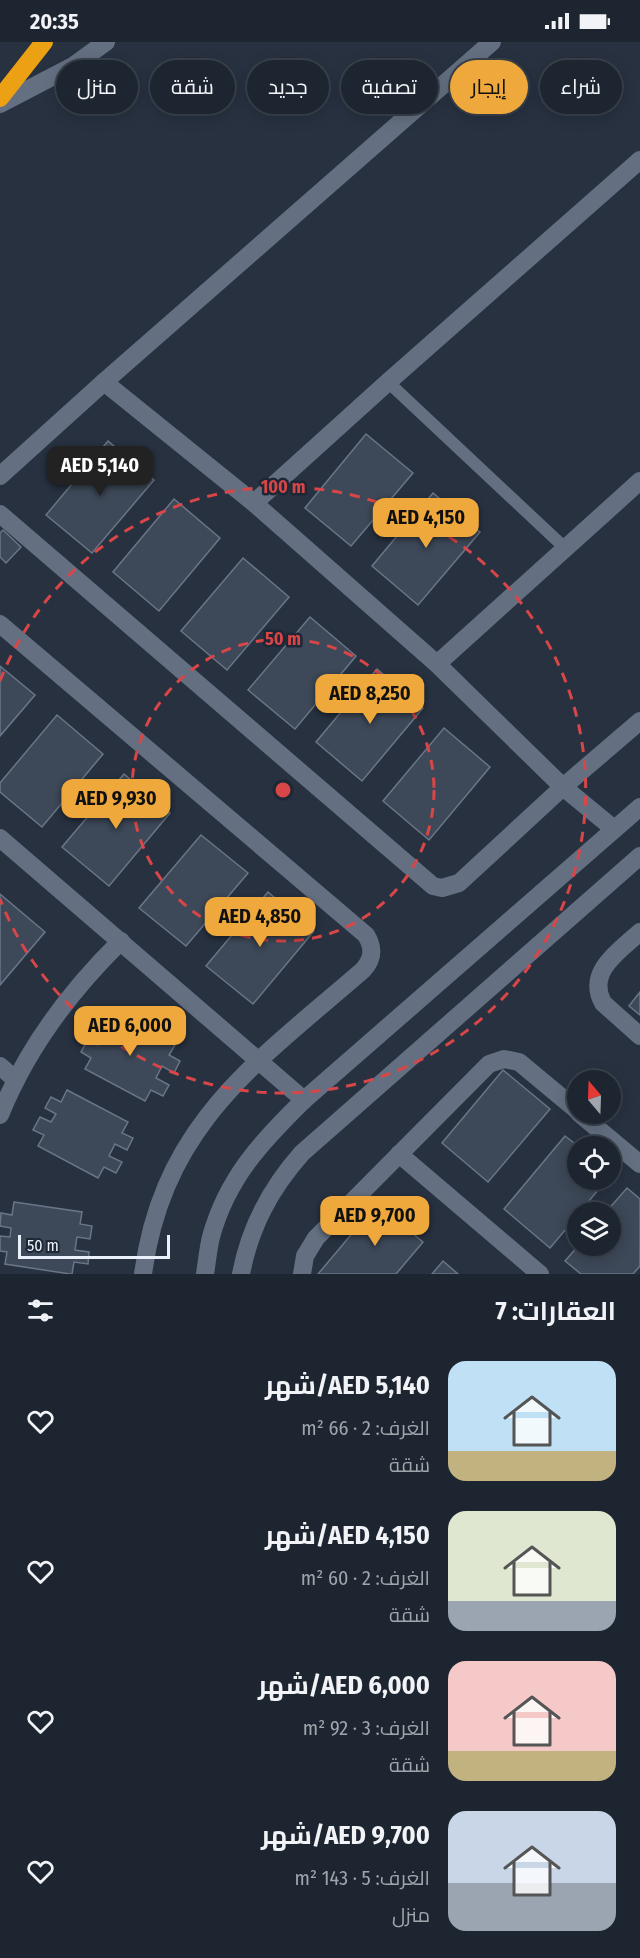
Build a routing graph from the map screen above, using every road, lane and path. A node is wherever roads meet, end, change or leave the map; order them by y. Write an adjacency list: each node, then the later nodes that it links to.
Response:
1 (44, 42): 4 (highway)
2 (106, 42): 5 (street)
3 (492, 42): 7 (street)
4 (0, 98)
5 (0, 104)
6 (640, 160): 8 (street)
7 (104, 382): 9 (street); 11 (street)
8 (388, 382): 11 (street); 13 (lane)
9 (0, 476)
10 (640, 481): 13 (street)
11 (254, 503): 15 (street)
12 (0, 514): 17 (street)
13 (566, 548): 15 (street)
14 (0, 624): 25 (street)
15 (436, 664): 17 (street)
16 (640, 720): 17 (street)
17 (563, 787): 19 (street)
18 (640, 807): 19 (street)
19 (614, 829): 28 (street)
20 (0, 838): 23 (street)
21 (640, 856): 36 (street)
22 (640, 932): 24 (street)
23 (121, 941): 25 (street); 27 (street)
24 (640, 1036)
25 (259, 1061): 28 (street); 34 (street)
26 (0, 1066): 27 (street)
27 (16, 1080): 30 (street)
28 (304, 1100): 35 (street)
29 (567, 1103): 32 (street)
30 (0, 1115)
31 (592, 1124): 33 (street)
32 (399, 1154): 37 (street); 38 (street)
33 (640, 1164)
34 (143, 1274)
35 (205, 1274)
36 (241, 1274)
37 (302, 1274)
38 (540, 1274)

